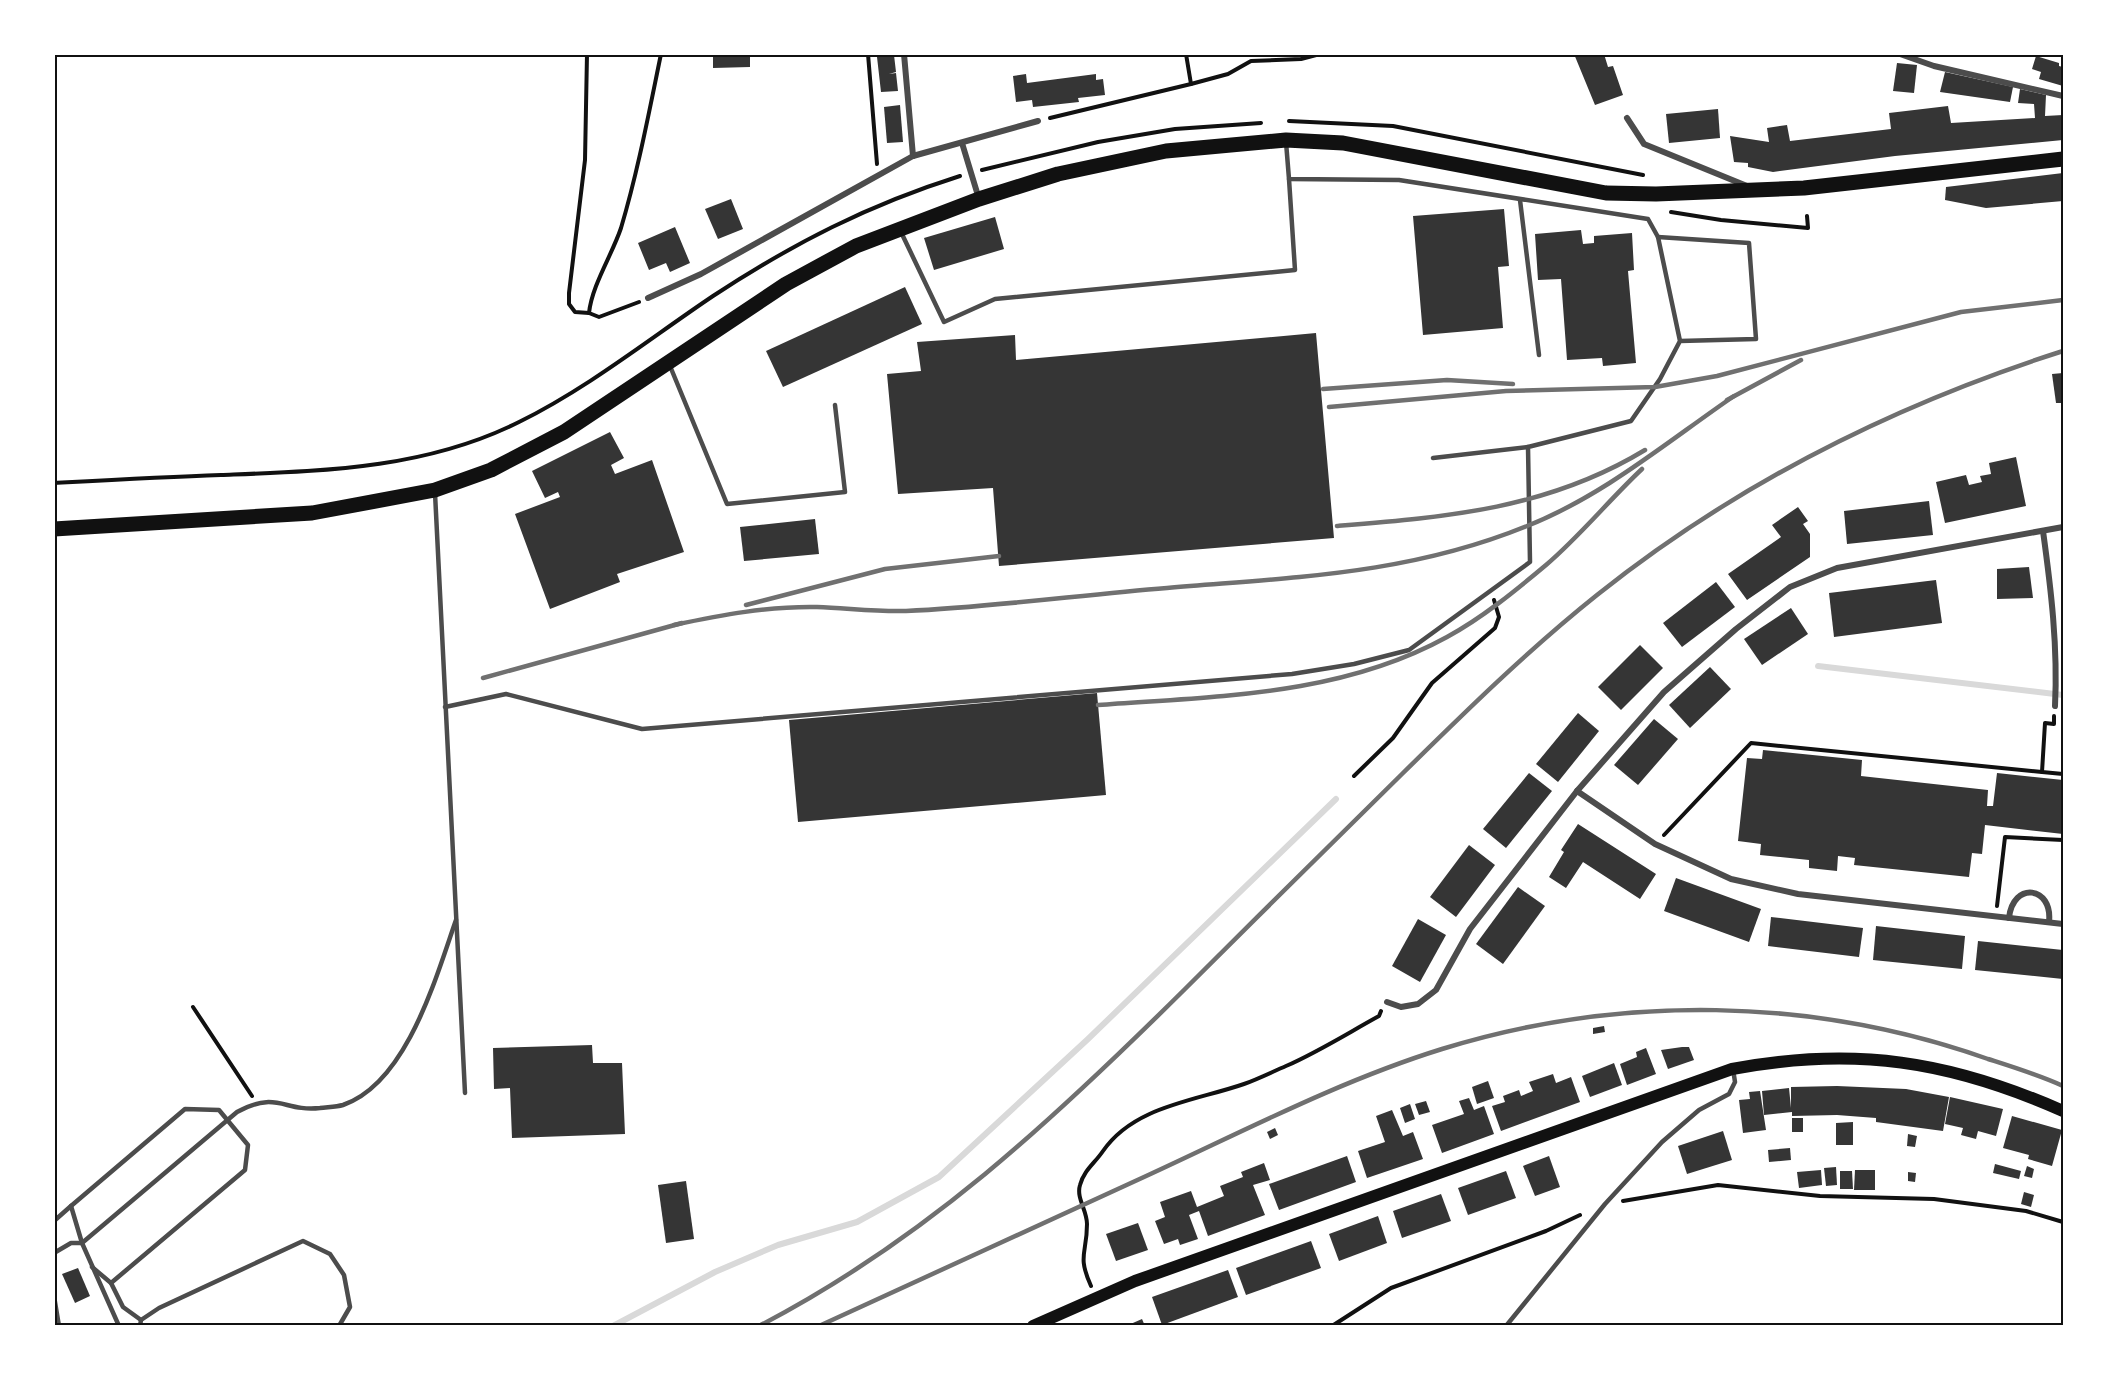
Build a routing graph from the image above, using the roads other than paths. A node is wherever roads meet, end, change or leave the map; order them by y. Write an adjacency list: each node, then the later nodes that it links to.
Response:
1 (904, 54): 8 (street)
2 (1900, 54): 3 (street)
3 (2063, 96)
4 (1627, 118): 11 (street)
5 (1038, 121): 7 (street)
6 (1286, 141): 10 (lane); 11 (main road); 12 (main road)
7 (962, 143): 8 (street); 12 (street)
8 (913, 156): 16 (street)
9 (2063, 159): 11 (main road)
10 (1289, 179): 13 (lane); 14 (lane)
11 (1761, 192)
12 (979, 199): 14 (main road)
13 (1520, 200): 15 (lane); 18 (lane)
14 (900, 229): 19 (main road)
15 (1658, 237): 17 (lane); 17 (lane)
16 (648, 298)
17 (1680, 341): 21 (lane)
18 (1539, 355)
19 (669, 363): 20 (lane); 23 (main road)
20 (835, 405)
21 (1528, 447): 22 (lane); 28 (lane)
22 (1433, 458)
23 (435, 490): 25 (main road); 28 (lane)
24 (2063, 527): 26 (street)
25 (54, 529)
26 (2043, 531): 27 (street); 29 (street)
27 (2055, 706)
28 (446, 707): 30 (lane)
29 (1577, 791): 31 (street); 34 (street)
30 (456, 917): 36 (lane); 38 (lane)
31 (2009, 918): 32 (street); 32 (street)
32 (2049, 922): 33 (street)
33 (2063, 924)
34 (1387, 1002)
35 (1732, 1068): 37 (main road); 51 (main road); 52 (lane)
36 (465, 1093)
37 (2063, 1111)
38 (228, 1120): 39 (lane); 41 (lane); 44 (lane)
39 (71, 1206): 40 (lane); 41 (lane)
40 (54, 1221)
41 (82, 1244): 42 (lane); 43 (lane)
42 (54, 1253)
43 (92, 1267): 44 (lane); 48 (lane)
44 (111, 1283): 46 (lane)
45 (54, 1296): 47 (lane)
46 (141, 1320): 49 (lane); 50 (lane)
47 (59, 1326)
48 (119, 1326)
49 (140, 1326)
50 (339, 1326)
51 (1033, 1326)
52 (1506, 1326)

